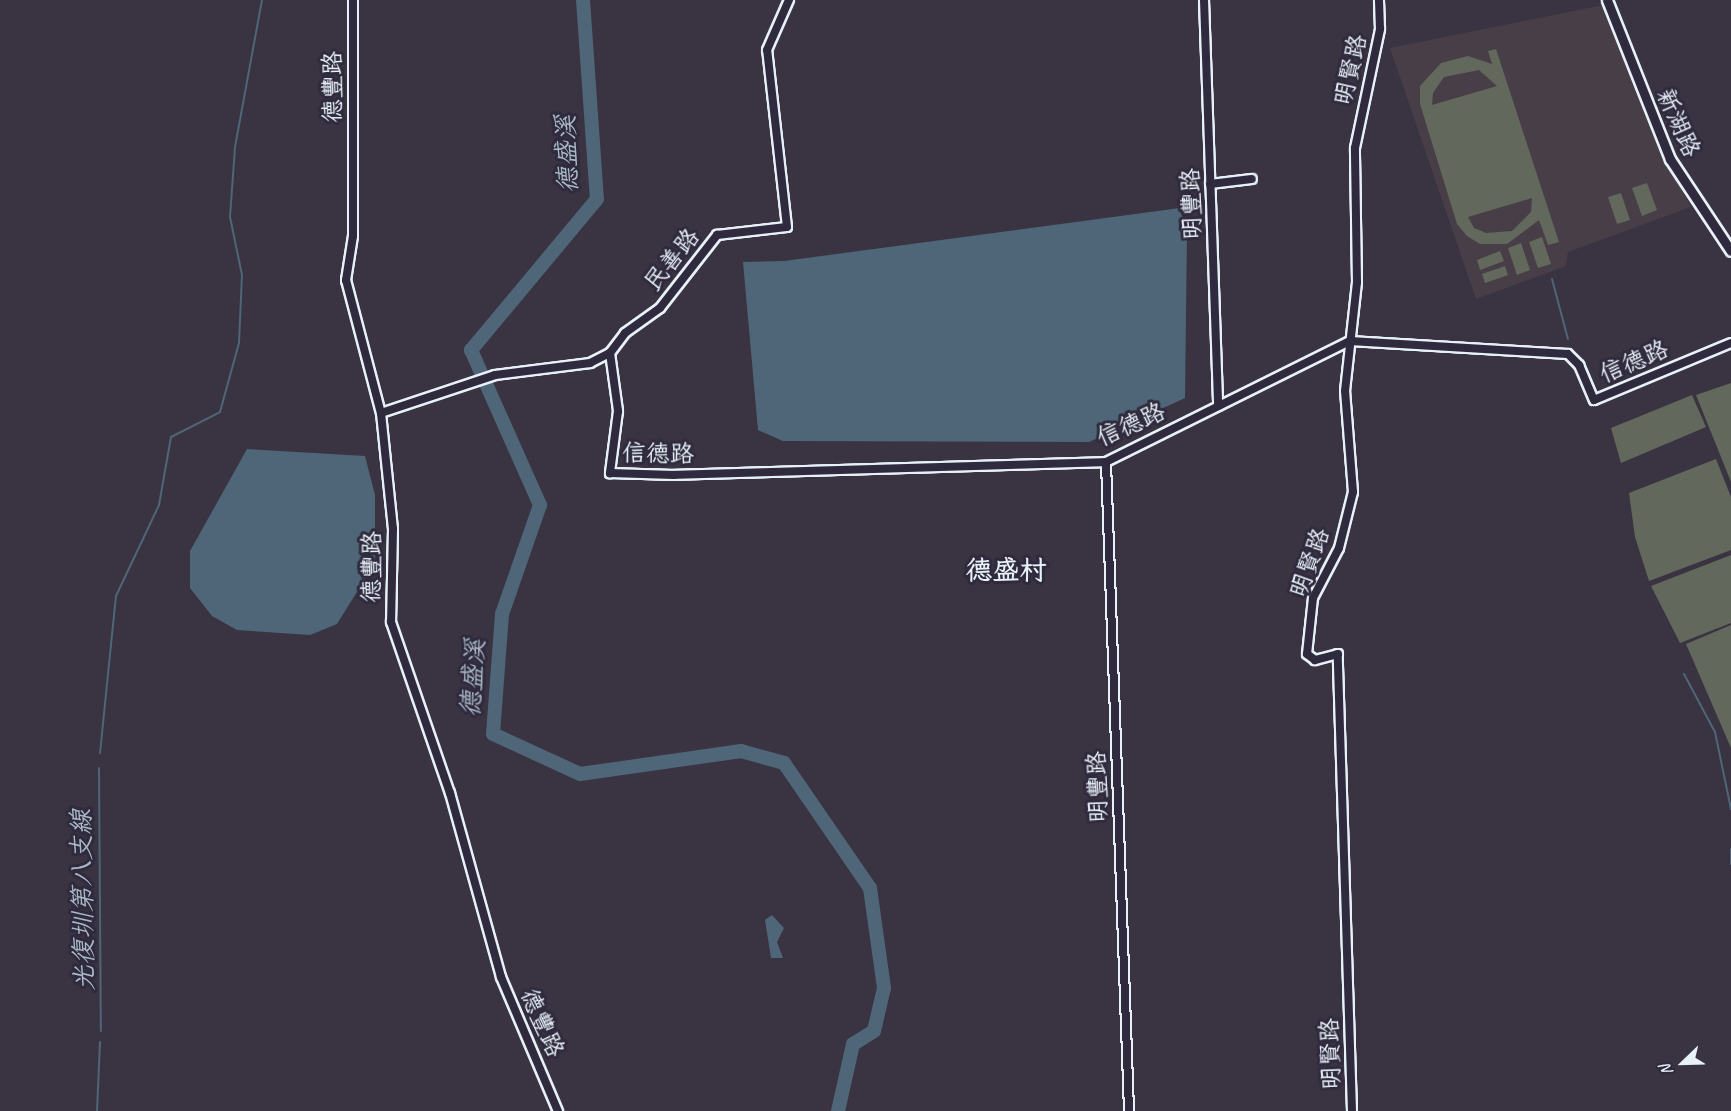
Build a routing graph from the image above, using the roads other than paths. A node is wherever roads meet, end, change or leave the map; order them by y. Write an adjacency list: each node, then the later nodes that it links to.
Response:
1 (353, 0): 13 (street, 德豐路)
2 (789, 0): 11 (street, 民善路)
3 (1204, 0): 7 (street, 明豐路)
4 (1379, 0): 9 (street, 明賢路)
5 (1606, 0): 8 (street, 新湖路)
6 (1252, 179): 7 (street)
7 (1210, 184): 12 (street, 明豐路)
8 (1731, 251)
9 (1350, 341): 10 (street, 信德路); 12 (street, 信德路); 17 (street, 明賢路)
10 (1731, 343)
11 (610, 353): 13 (street, 民善路); 14 (street, 信德路)
12 (1218, 406): 14 (street, 信德路)
13 (381, 413): 15 (street, 德豐路)
14 (1106, 462): 16 (street, 明豐路)
15 (558, 1111)
16 (1129, 1111)
17 (1352, 1111)

